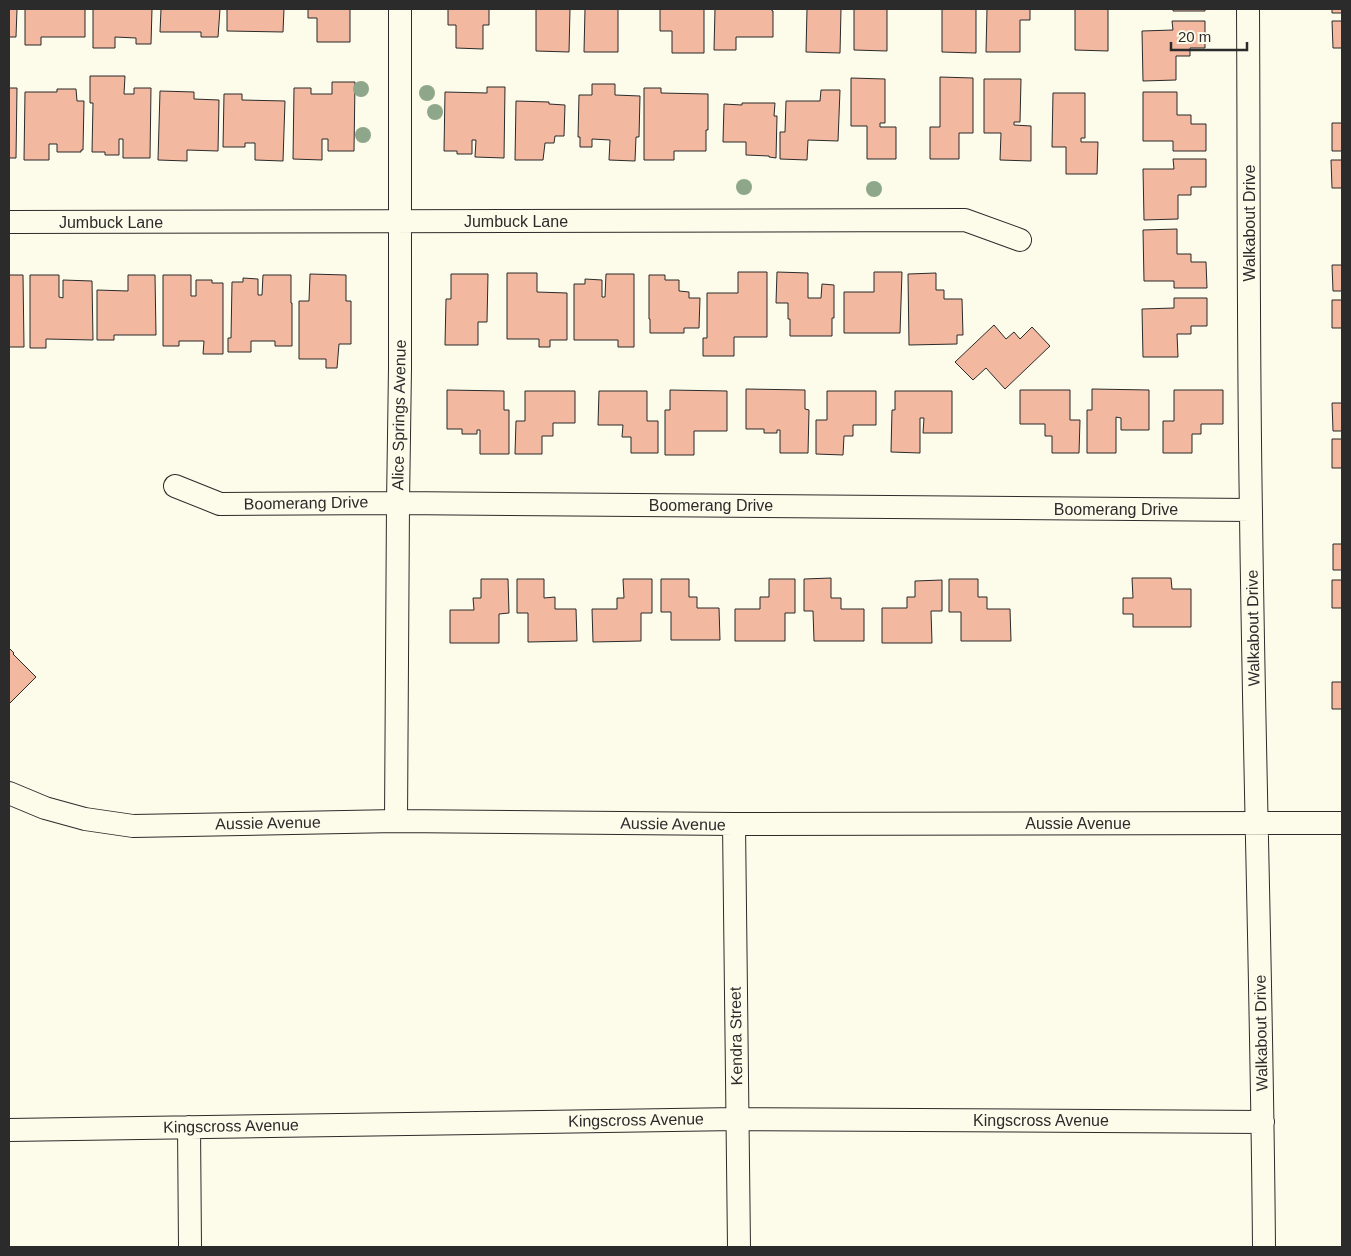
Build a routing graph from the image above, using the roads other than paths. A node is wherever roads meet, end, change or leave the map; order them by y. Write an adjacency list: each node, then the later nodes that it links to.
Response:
1 (400, 9): 3 (street, Alice Springs Avenue)
2 (1248, 9): 8 (street, Walkabout Drive)
3 (400, 221): 4 (street, Jumbuck Lane); 5 (street, Jumbuck Lane); 7 (street, Alice Springs Avenue)
4 (9, 222)
5 (1020, 240)
6 (174, 486): 7 (street, Boomerang Drive)
7 (398, 502): 8 (street, Boomerang Drive); 10 (street, Alice Springs Avenue)
8 (1251, 510): 11 (street, Walkabout Drive)
9 (9, 793): 10 (street, Aussie Avenue)
10 (396, 821): 13 (street, Aussie Avenue)
11 (1256, 823): 12 (street, Aussie Avenue); 13 (street, Aussie Avenue); 15 (street, Walkabout Drive)
12 (1342, 823)
13 (734, 824): 14 (street, Kendra Street)
14 (737, 1118): 15 (street, Kingscross Avenue); 16 (street, Kingscross Avenue); 19 (street, Kendra Street)
15 (1263, 1122): 20 (street, Walkabout Drive)
16 (189, 1126): 17 (street, Kingscross Avenue); 18 (street)
17 (9, 1130)
18 (190, 1247)
19 (739, 1247)
20 (1264, 1247)

